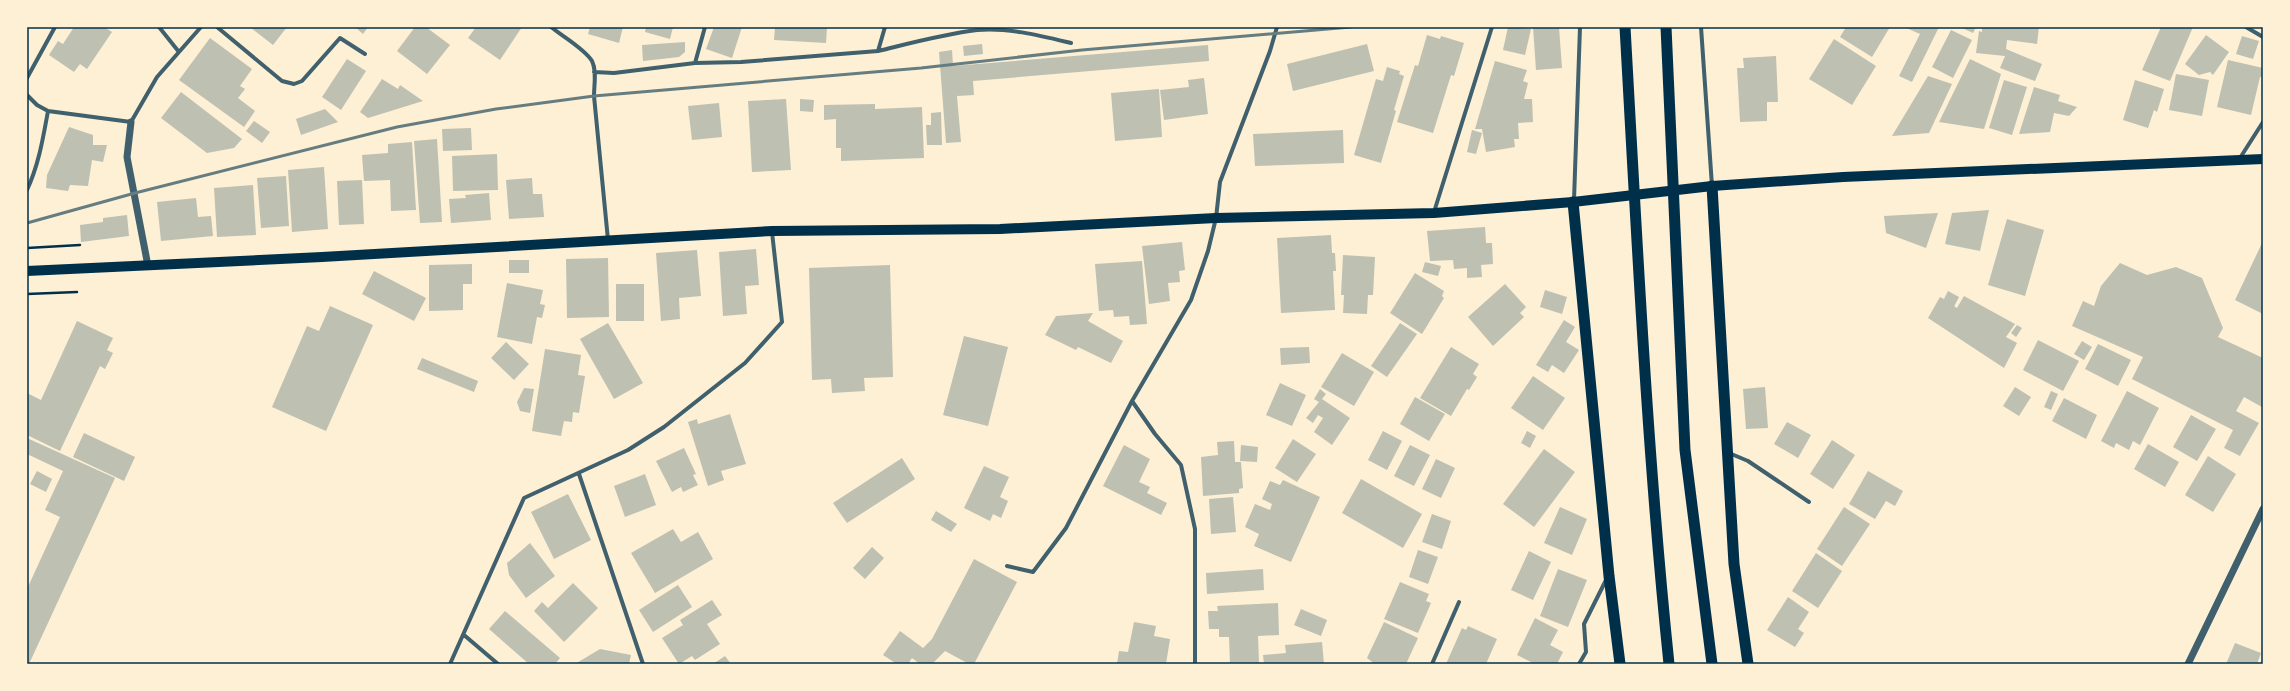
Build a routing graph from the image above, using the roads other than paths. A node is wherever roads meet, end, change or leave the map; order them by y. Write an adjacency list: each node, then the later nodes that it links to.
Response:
1 (55, 27): 22 (street)
2 (159, 27): 18 (street)
3 (201, 27): 18 (street)
4 (217, 27): 19 (street)
5 (551, 27): 21 (street)
6 (705, 27): 20 (street)
7 (885, 27): 17 (street)
8 (1277, 27): 33 (street)
9 (1492, 27): 32 (street)
10 (1580, 27): 31 (street)
11 (1625, 27): 54 (highway)
12 (1666, 27): 55 (highway)
13 (1701, 27): 29 (street)
14 (2246, 27): 15 (street)
15 (2263, 37)
16 (1071, 42): 17 (street)
17 (878, 51): 20 (street)
18 (179, 52): 25 (street)
19 (365, 54)
20 (695, 63): 21 (street)
21 (594, 72): 35 (street)
22 (27, 78)
23 (27, 95): 24 (street)
24 (48, 111): 25 (street); 30 (street)
25 (131, 122): 36 (street)
26 (2263, 122): 28 (street)
27 (2263, 159): 28 (main road)
28 (2239, 160): 29 (main road)
29 (1712, 186): 31 (main road); 39 (highway)
30 (27, 190)
31 (1574, 202): 32 (main road); 44 (highway)
32 (1434, 213): 33 (main road)
33 (1216, 218): 34 (main road); 38 (street)
34 (772, 231): 35 (main road); 40 (street)
35 (608, 240): 36 (main road)
36 (148, 266): 37 (main road)
37 (27, 271)
38 (1132, 401): 43 (street); 50 (street)
39 (1728, 452): 41 (street); 56 (highway)
40 (579, 474): 46 (street); 49 (street)
41 (1809, 502)
42 (2263, 509): 57 (street)
43 (1007, 566)
44 (1609, 576): 52 (street); 53 (highway)
45 (1460, 602): 51 (street)
46 (464, 635): 47 (street); 48 (street)
47 (450, 664)
48 (498, 664)
49 (643, 664)
50 (1195, 664)
51 (1432, 664)
52 (1579, 664)
53 (1620, 664)
54 (1669, 664)
55 (1712, 664)
56 (1748, 664)
57 (2188, 664)

